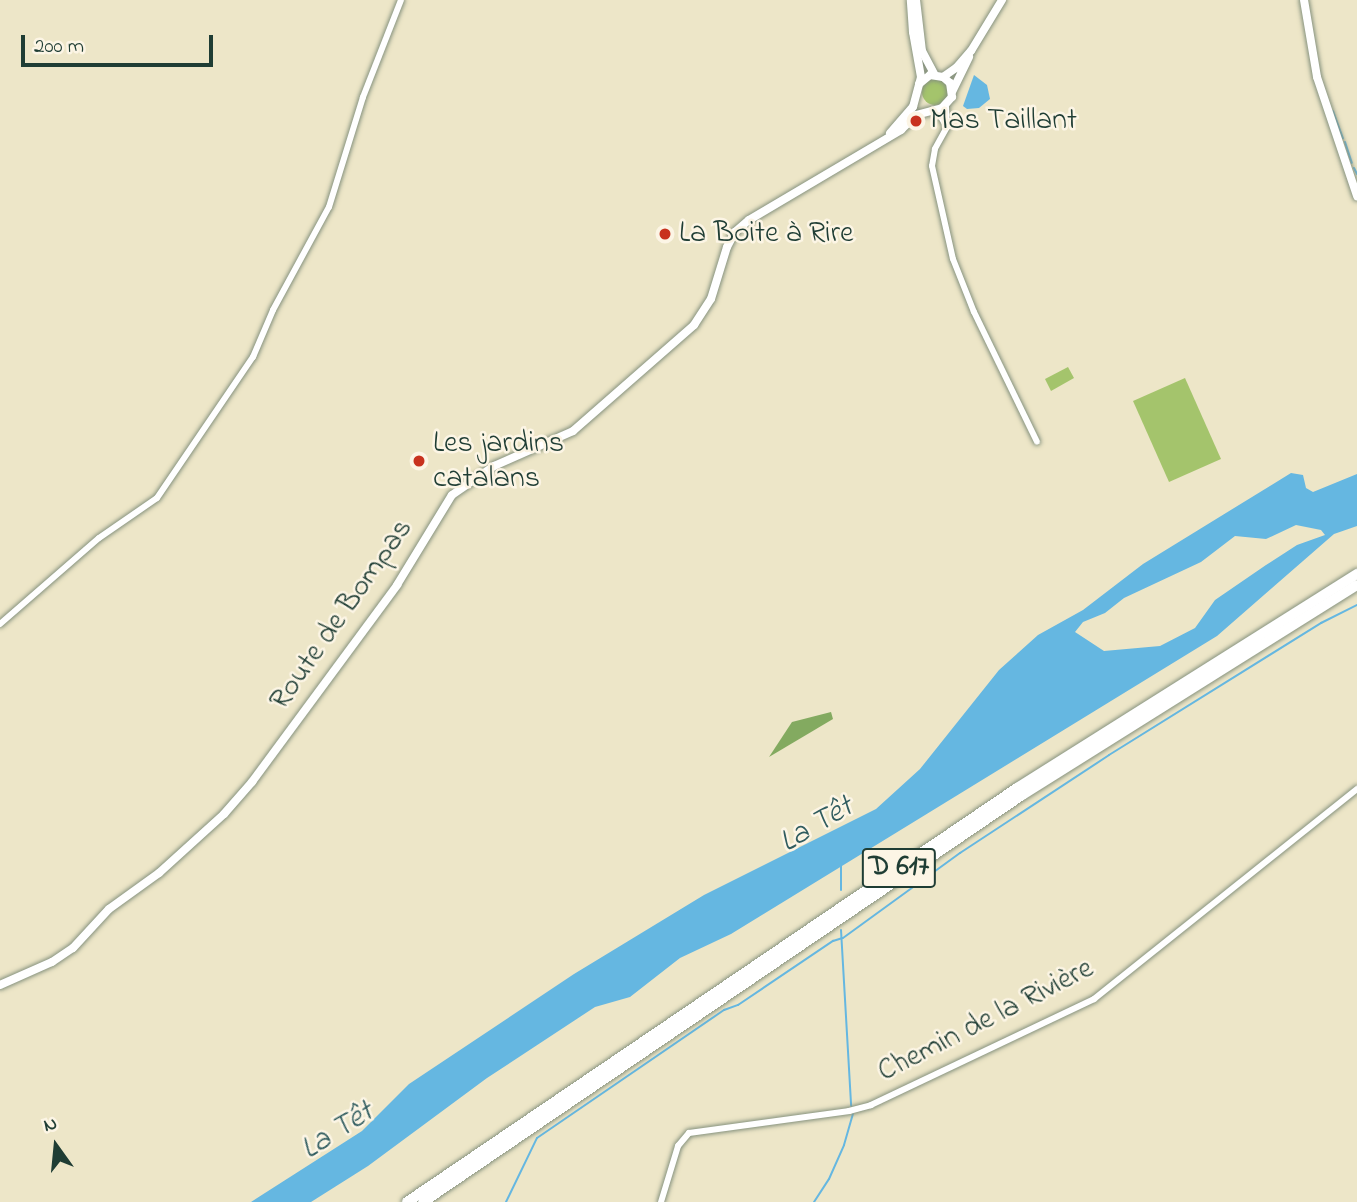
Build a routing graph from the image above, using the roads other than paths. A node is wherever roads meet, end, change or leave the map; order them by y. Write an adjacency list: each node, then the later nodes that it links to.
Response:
1 (401, 0): 20 (street)
2 (911, 0): 8 (main road)
3 (916, 0): 7 (main road)
4 (1002, 0): 6 (main road)
5 (1304, 0): 15 (main road)
6 (971, 51): 7 (main road); 9 (main road)
7 (939, 76): 8 (main road); 9 (main road)
8 (919, 84): 10 (main road)
9 (953, 92): 11 (main road)
10 (917, 95): 12 (main road); 14 (main road)
11 (946, 106): 12 (main road); 13 (street)
12 (934, 110): 13 (street); 14 (main road)
13 (947, 127): 16 (street)
14 (874, 147): 22 (main road, Route de Bompas)
15 (1357, 196)
16 (1037, 442)
17 (1356, 577): 19 (highway, D 617); 23 (highway, D 617)
18 (1357, 593): 19 (highway)
19 (1338, 597): 24 (highway, D 617)
20 (0, 624)
21 (1357, 789): 25 (street, Chemin de la Rivière)
22 (0, 985)
23 (407, 1202)
24 (424, 1202)
25 (660, 1202)

